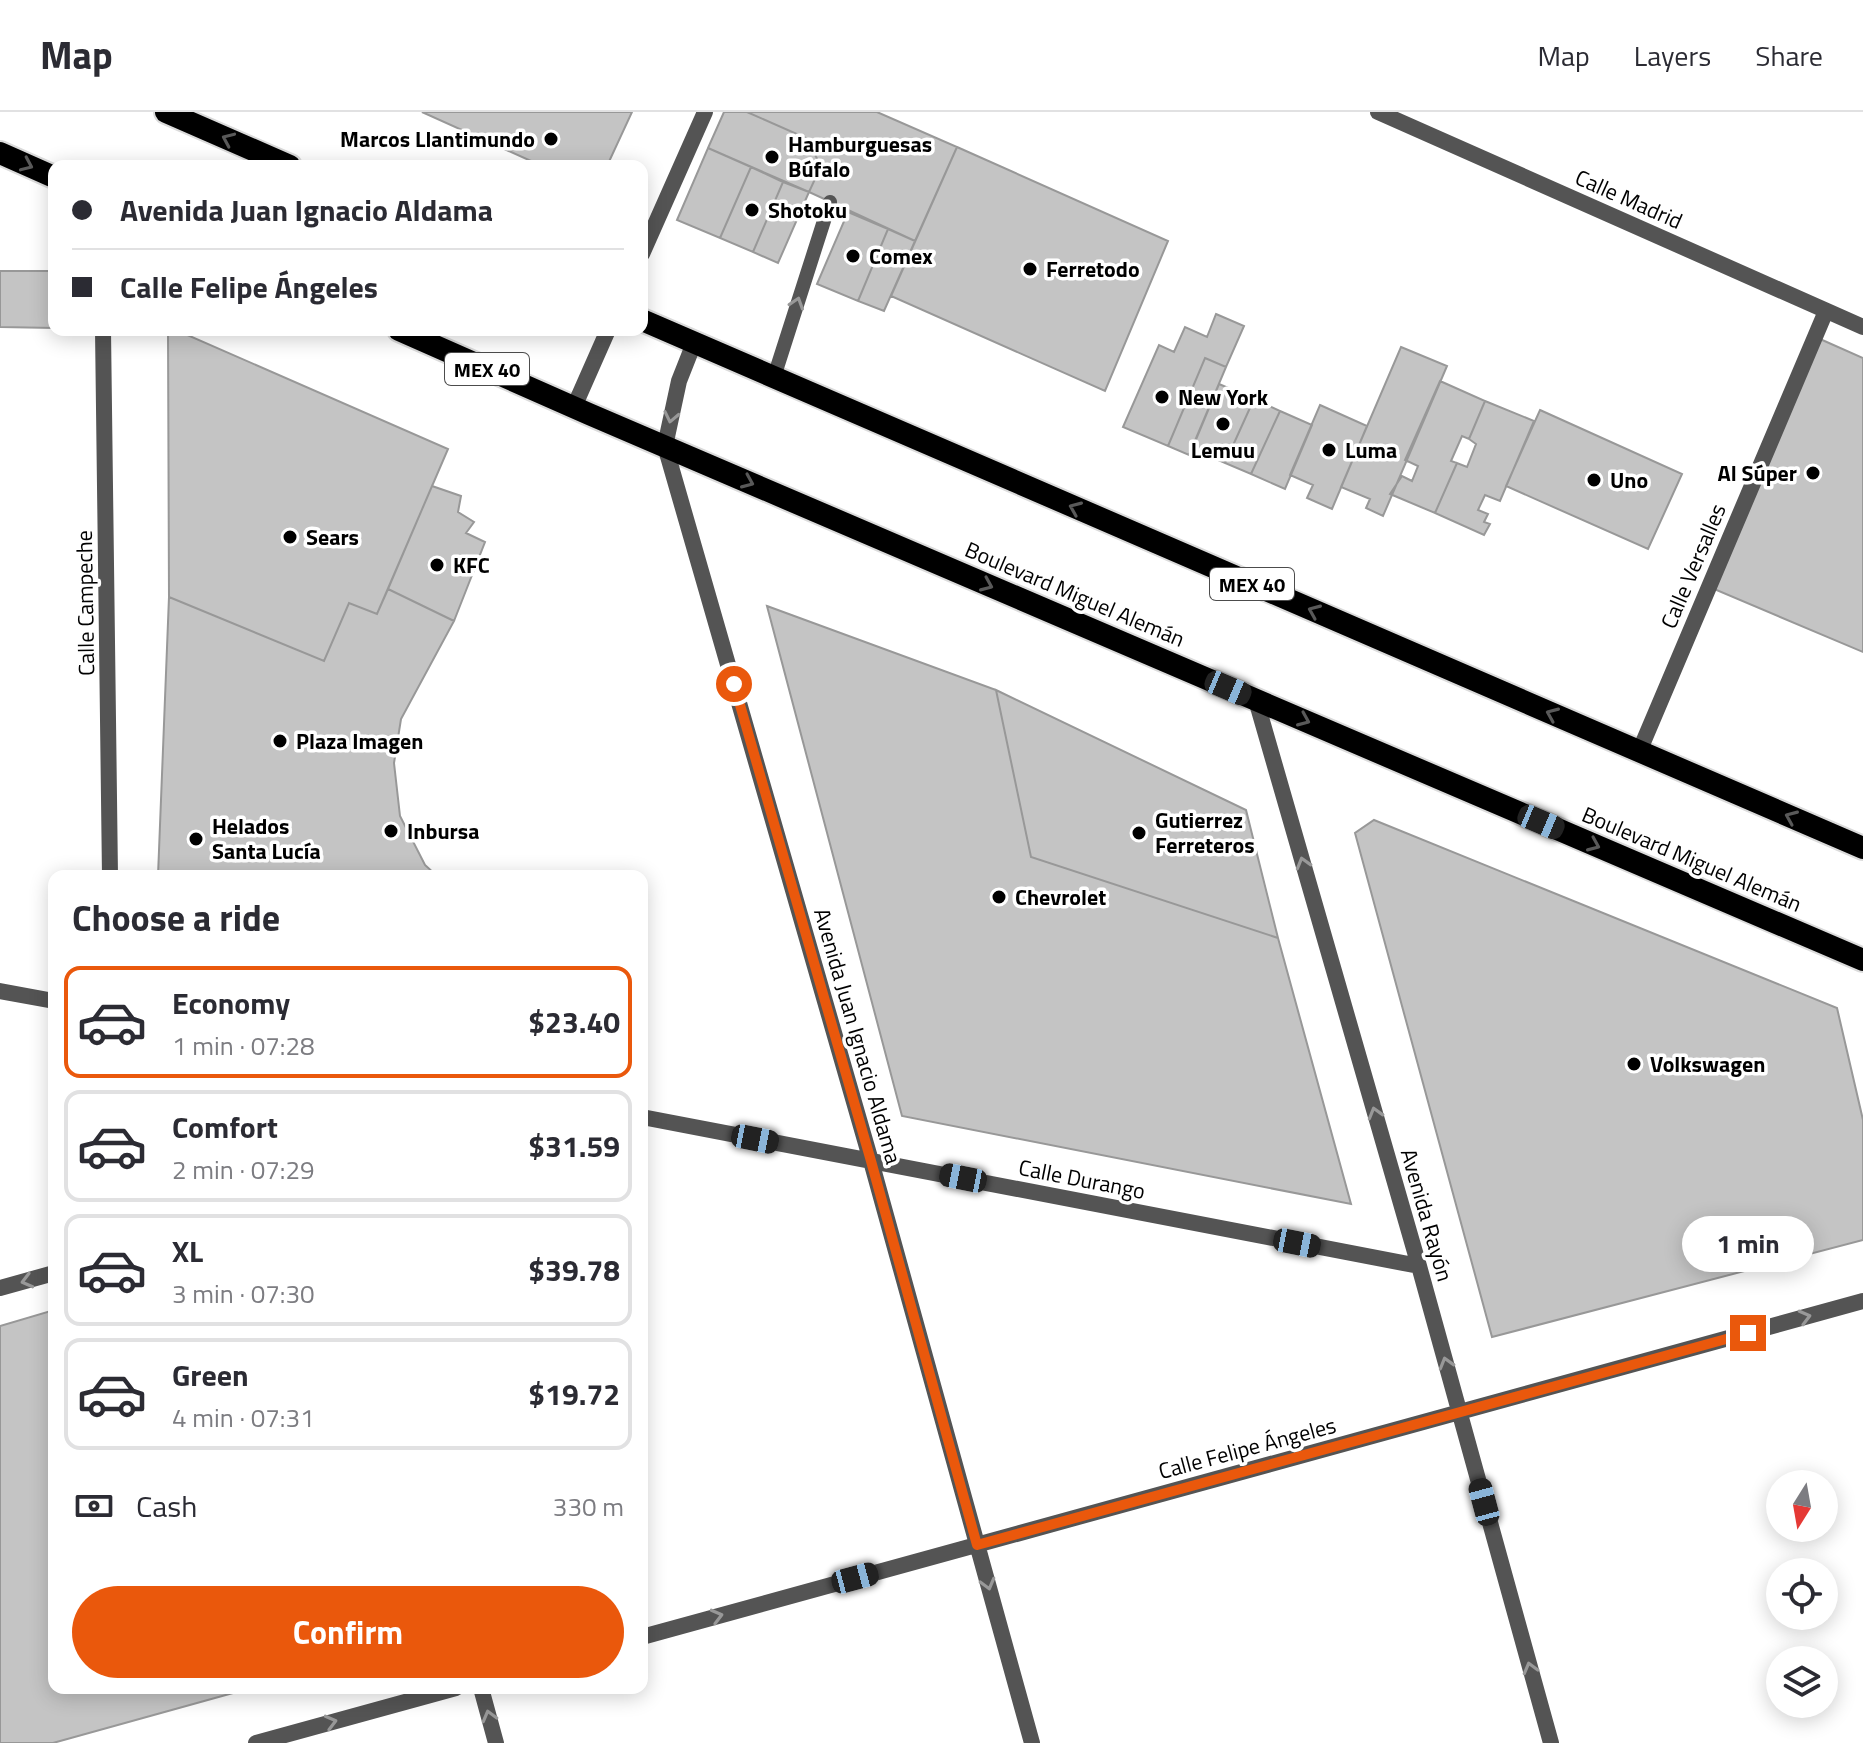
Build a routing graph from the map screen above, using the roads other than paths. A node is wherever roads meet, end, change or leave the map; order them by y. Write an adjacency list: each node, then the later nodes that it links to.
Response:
1 (166, 112): 5 (highway, one-way to 1)
2 (705, 112): 8 (street)
3 (1378, 112): 9 (street, Calle Madrid)
4 (0, 153): 6 (highway, one-way to 6)
5 (276, 160)
6 (48, 174)
7 (830, 202): 16 (lane, one-way to 7)
8 (648, 240)
9 (1826, 311): 11 (street, Calle Madrid); 20 (street, Calle Versalles)
10 (648, 323): 15 (highway, MEX 40)
11 (1861, 324)
12 (103, 336): 22 (street, Calle Campeche)
13 (413, 336): 17 (highway, Boulevard Miguel Alemán / MEX 40)
14 (605, 336): 17 (street)
15 (694, 343): 16 (highway, MEX 40); 18 (street, Avenida Juan Ignacio Aldama, one-way to 18)
16 (774, 377): 20 (highway, MEX 40, one-way to 16)
17 (574, 407): 18 (highway, Boulevard Miguel Alemán / MEX 40)
18 (665, 446): 19 (highway, Boulevard Miguel Alemán / MEX 40, one-way to 19); 29 (street, Avenida Juan Ignacio Aldama)
19 (1256, 700): 23 (highway, Boulevard Miguel Alemán / MEX 40, one-way to 23); 30 (street, Avenida Rayón, one-way to 19)
20 (1639, 752): 21 (highway, MEX 40, one-way to 20)
21 (1863, 848)
22 (110, 870)
23 (1863, 960)
24 (0, 991): 25 (street)
25 (48, 1000)
26 (648, 1118): 27 (street, Calle Durango)
27 (664, 1121): 28 (street); 29 (street, Calle Durango)
28 (648, 1125)
29 (871, 1161): 30 (street, Calle Durango); 35 (street, Avenida Juan Ignacio Aldama)
30 (1419, 1266): 34 (street, Avenida Rayón, one-way to 30)
31 (48, 1275): 32 (street, one-way to 32)
32 (0, 1288)
33 (1863, 1301): 34 (street, Calle Felipe Ángeles, one-way to 33)
34 (1459, 1412): 35 (street, Calle Felipe Ángeles); 42 (street, Avenida Rayón, one-way to 34)
35 (977, 1545): 36 (street, Calle Felipe Ángeles, one-way to 35); 41 (street, Avenida Juan Ignacio Aldama, one-way to 41)
36 (648, 1635)
37 (434, 1694): 39 (street, one-way to 37)
38 (483, 1694): 40 (street, one-way to 38)
39 (256, 1743)
40 (496, 1743)
41 (1032, 1743)
42 (1551, 1743)

